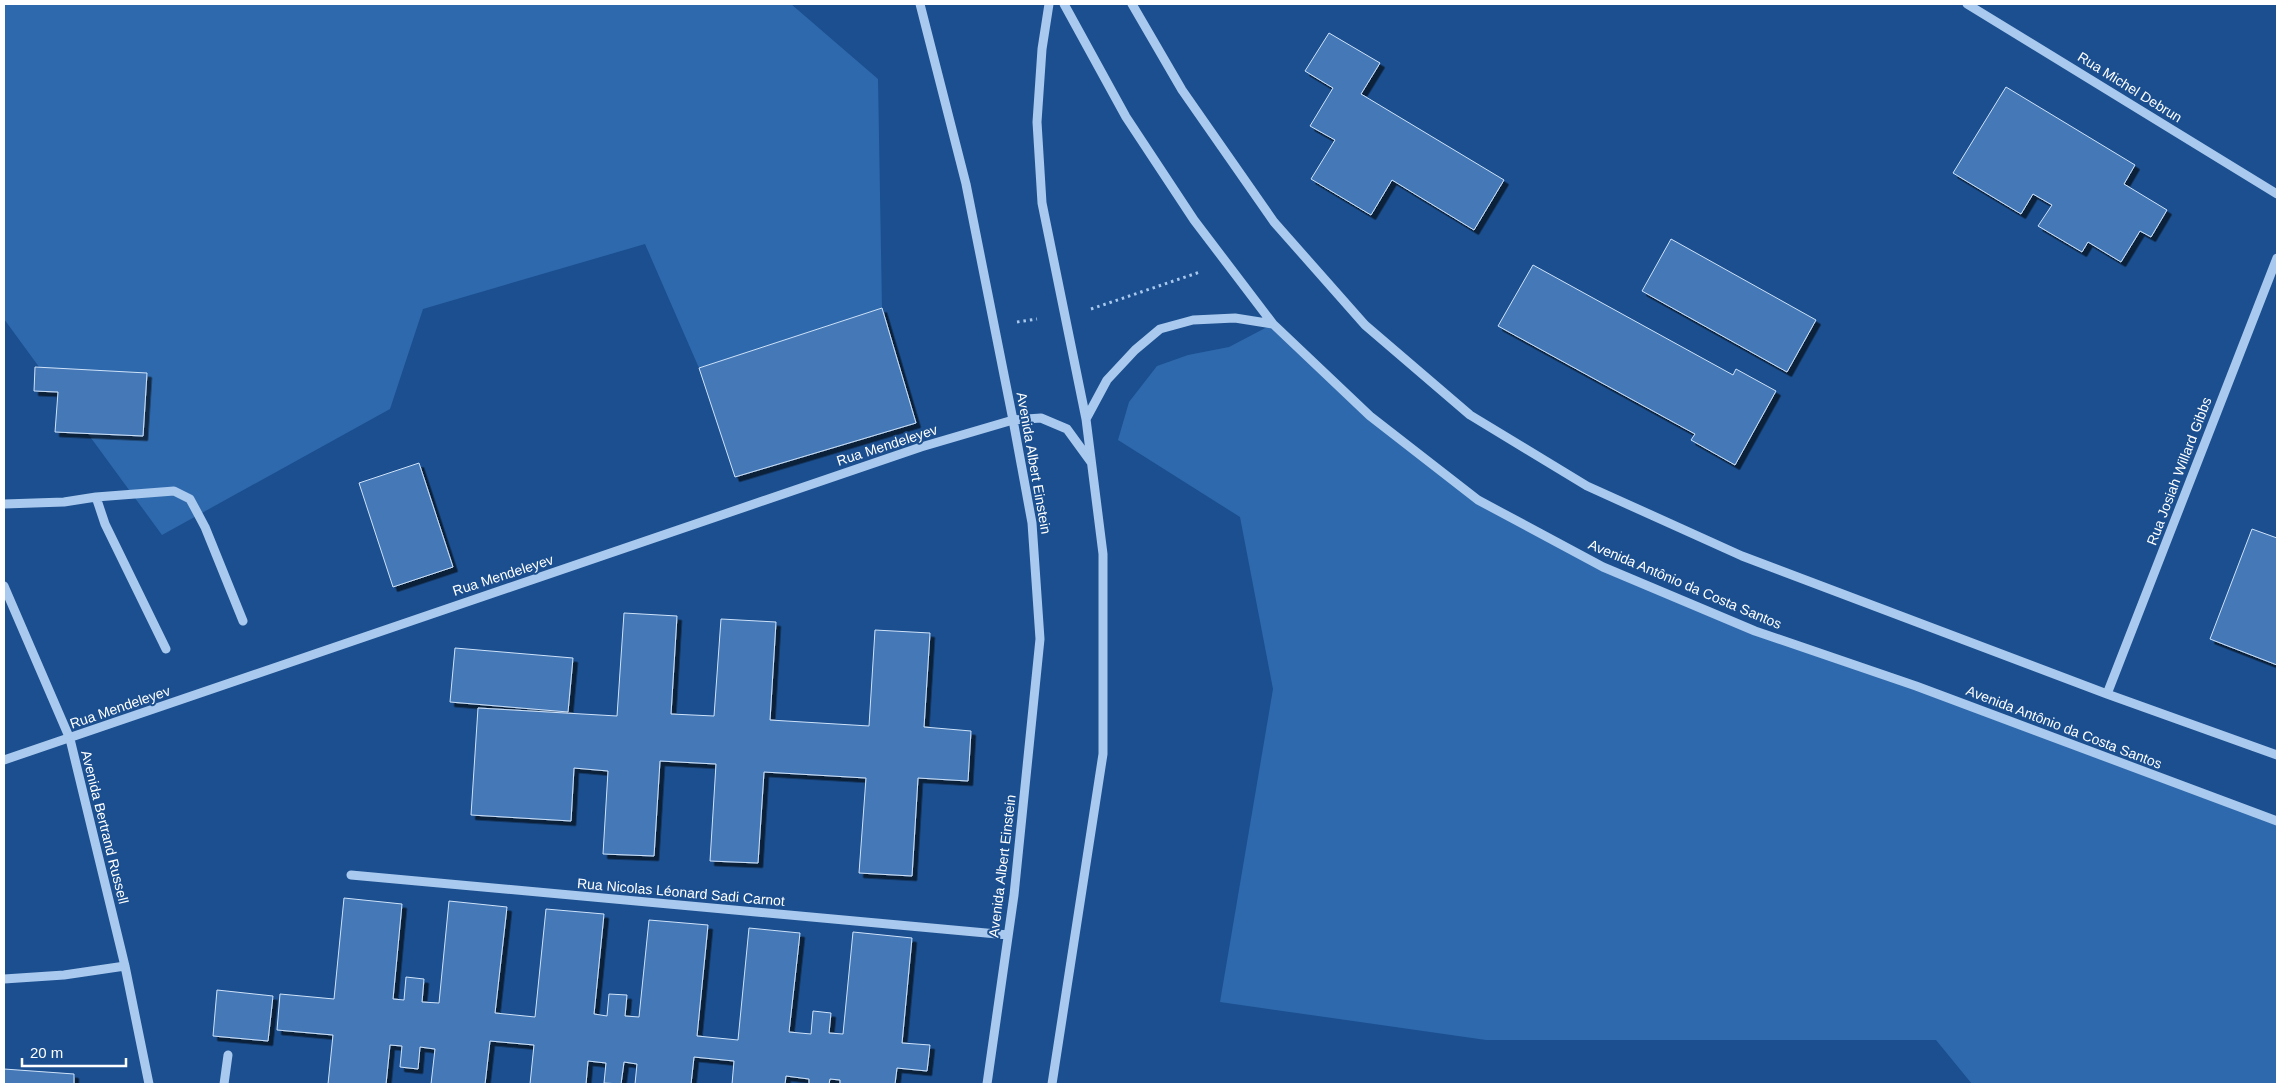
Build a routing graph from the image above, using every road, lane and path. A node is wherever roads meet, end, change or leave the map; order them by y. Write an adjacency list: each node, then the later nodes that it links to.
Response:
1 (920, 4): 14 (street, Avenida Albert Einstein)
2 (1049, 4): 13 (street)
3 (1064, 4): 12 (street, Avenida Antônio da Costa Santos)
4 (1132, 4): 21 (street)
5 (1968, 4): 6 (street, Rua Michel Debrun)
6 (2277, 194)
7 (2277, 258): 21 (street, Rua Josiah Willard Gibbs)
8 (1200, 272): 9 (path)
9 (1091, 309)
10 (1038, 319): 11 (path)
11 (1016, 322)
12 (1274, 324): 13 (street); 25 (street, Avenida Antônio da Costa Santos)
13 (1086, 419): 15 (street)
14 (1013, 420): 15 (street, Rua Mendeleyev); 22 (street, Rua Mendeleyev); 27 (street, Avenida Albert Einstein)
15 (1091, 462): 34 (street)
16 (96, 497): 17 (street); 19 (street); 20 (street)
17 (4, 504)
18 (4, 586): 22 (street, Avenida Bertrand Russell)
19 (244, 621)
20 (166, 649)
21 (2107, 694): 23 (street)
22 (70, 739): 24 (street, Rua Mendeleyev); 28 (street, Avenida Bertrand Russell)
23 (2277, 755)
24 (4, 760)
25 (2277, 821)
26 (351, 875): 27 (street, Rua Nicolas Léonard Sadi Carnot)
27 (1008, 935): 33 (street, Avenida Albert Einstein)
28 (125, 966): 29 (street); 31 (street, Avenida Bertrand Russell)
29 (4, 979)
30 (228, 1055): 32 (street)
31 (149, 1084)
32 (224, 1084)
33 (987, 1084)
34 (1052, 1084)

